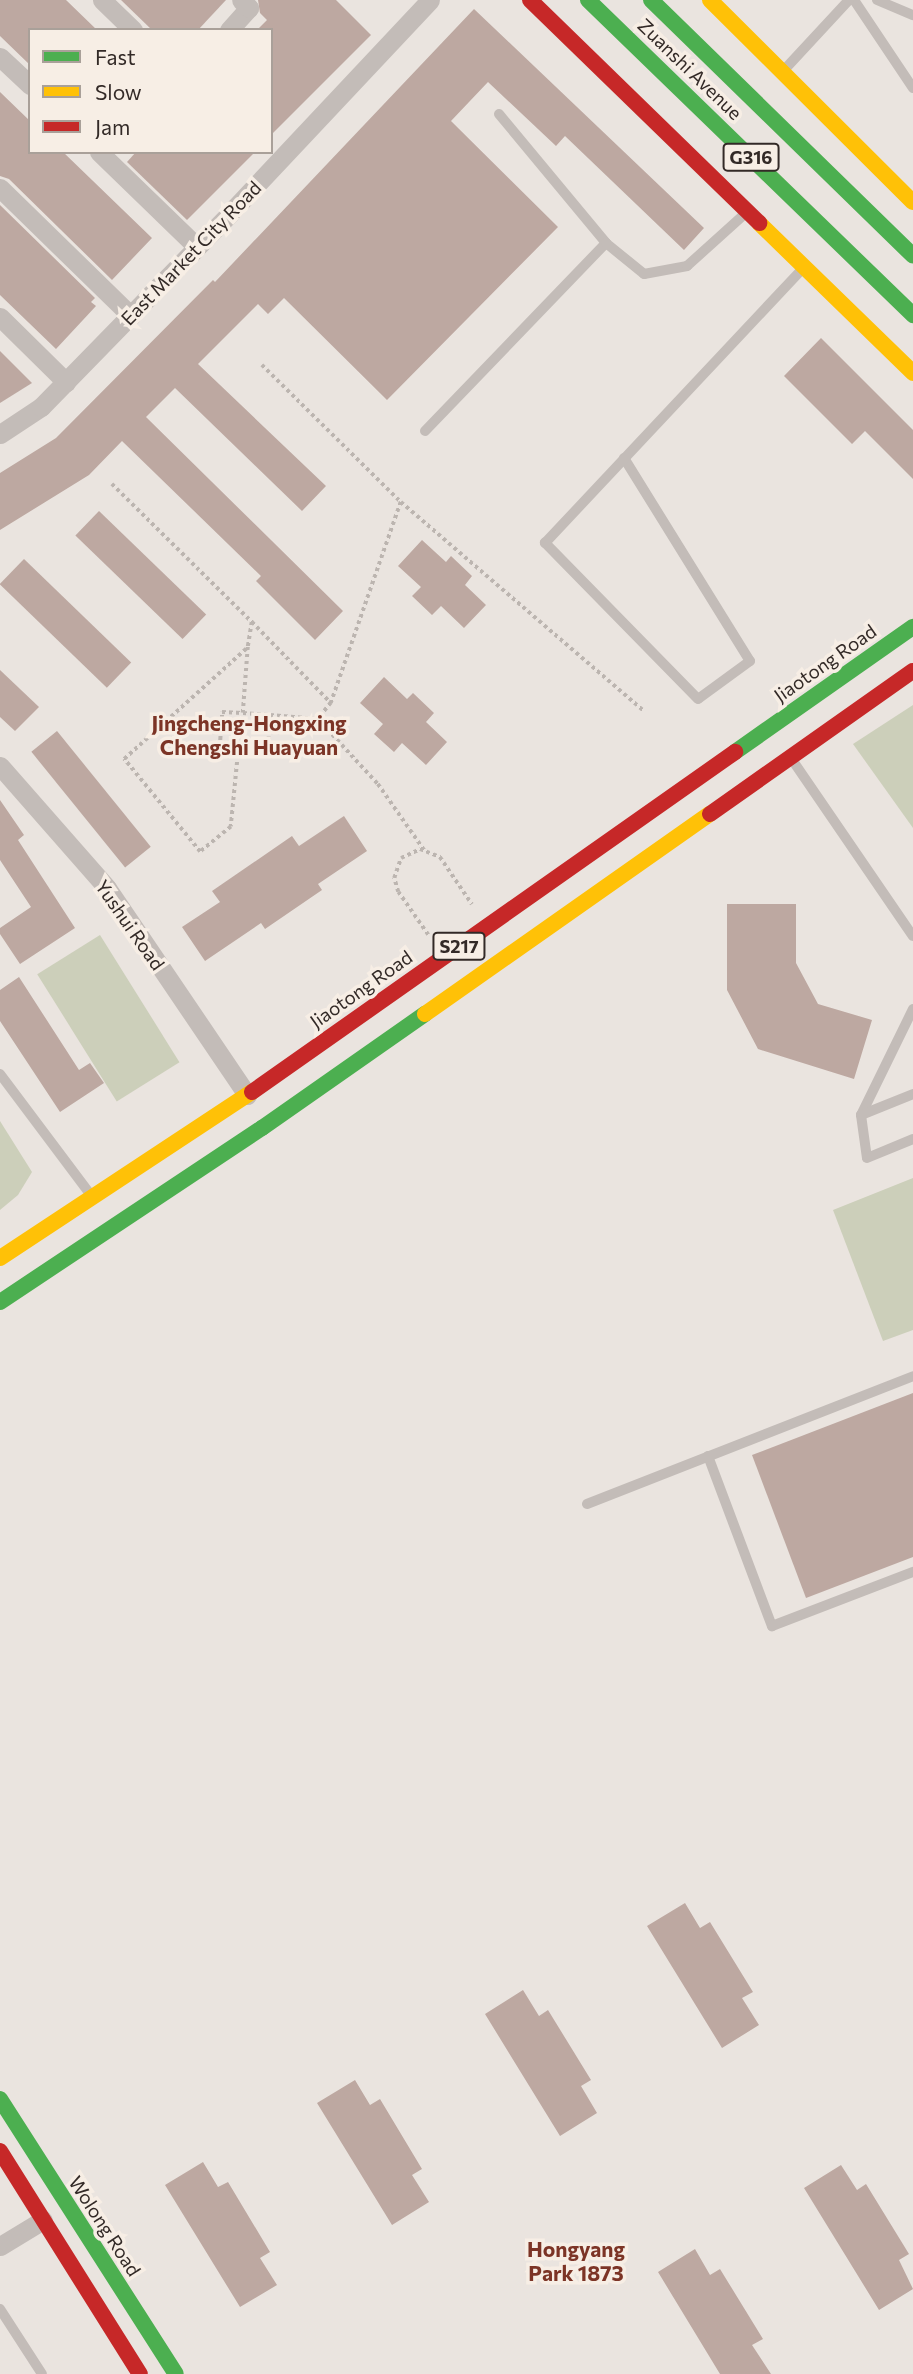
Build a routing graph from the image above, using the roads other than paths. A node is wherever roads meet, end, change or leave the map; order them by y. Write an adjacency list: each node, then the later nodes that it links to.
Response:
1 (103, 0): 12 (street)
2 (241, 0): 13 (street)
3 (530, 0): 22 (main road)
4 (588, 0): 23 (main road, Zuanshi Avenue / G316)
5 (651, 0): 16 (main road, Zuanshi Avenue / G316)
6 (710, 0): 16 (main road)
7 (849, 0): 16 (lane)
8 (854, 0): 17 (lane)
9 (877, 0): 11 (lane)
10 (421, 5): 25 (street, East Market City Road)
11 (913, 15)
12 (131, 28)
13 (231, 28)
14 (0, 57): 15 (street)
15 (28, 83)
16 (768, 86): 21 (main road); 26 (main road, Zuanshi Avenue / G316)
17 (913, 88)
18 (499, 114): 24 (lane)
19 (107, 155): 25 (street)
20 (0, 188): 29 (street)
21 (913, 202)
22 (747, 212): 23 (main road); 24 (lane)
23 (790, 224): 27 (main road); 28 (main road, Zuanshi Avenue / G316)
24 (606, 243): 33 (lane)
25 (197, 247): 29 (street, East Market City Road)
26 (913, 256)
27 (804, 267): 31 (main road); 35 (lane)
28 (913, 315)
29 (131, 316): 32 (street, East Market City Road)
30 (0, 317): 32 (street)
31 (913, 373)
32 (66, 382): 34 (street, East Market City Road)
33 (425, 431)
34 (0, 434)
35 (624, 458): 35 (lane)
36 (913, 627): 44 (main road, Jiaotong Road / S217)
37 (913, 671): 38 (main road, S217)
38 (790, 757): 40 (lane); 49 (main road, S217)
39 (0, 766): 44 (street, Yushui Road)
40 (913, 936)
41 (913, 1009): 45 (lane)
42 (0, 1074): 47 (lane)
43 (913, 1094): 45 (lane)
44 (247, 1095): 47 (main road, Jiaotong Road / S217)
45 (861, 1115): 46 (lane)
46 (913, 1139)
47 (92, 1197): 48 (main road, Jiaotong Road / S217)
48 (0, 1258)
49 (0, 1302)
50 (913, 1376): 51 (lane)
51 (708, 1456): 52 (lane); 53 (lane)
52 (587, 1504)
53 (913, 1572)
54 (0, 2099): 61 (main road, Wolong Road)
55 (0, 2151): 56 (main road)
56 (43, 2220): 57 (street); 60 (main road)
57 (0, 2246)
58 (0, 2309): 59 (lane)
59 (42, 2374)
60 (140, 2374)
61 (176, 2374)

